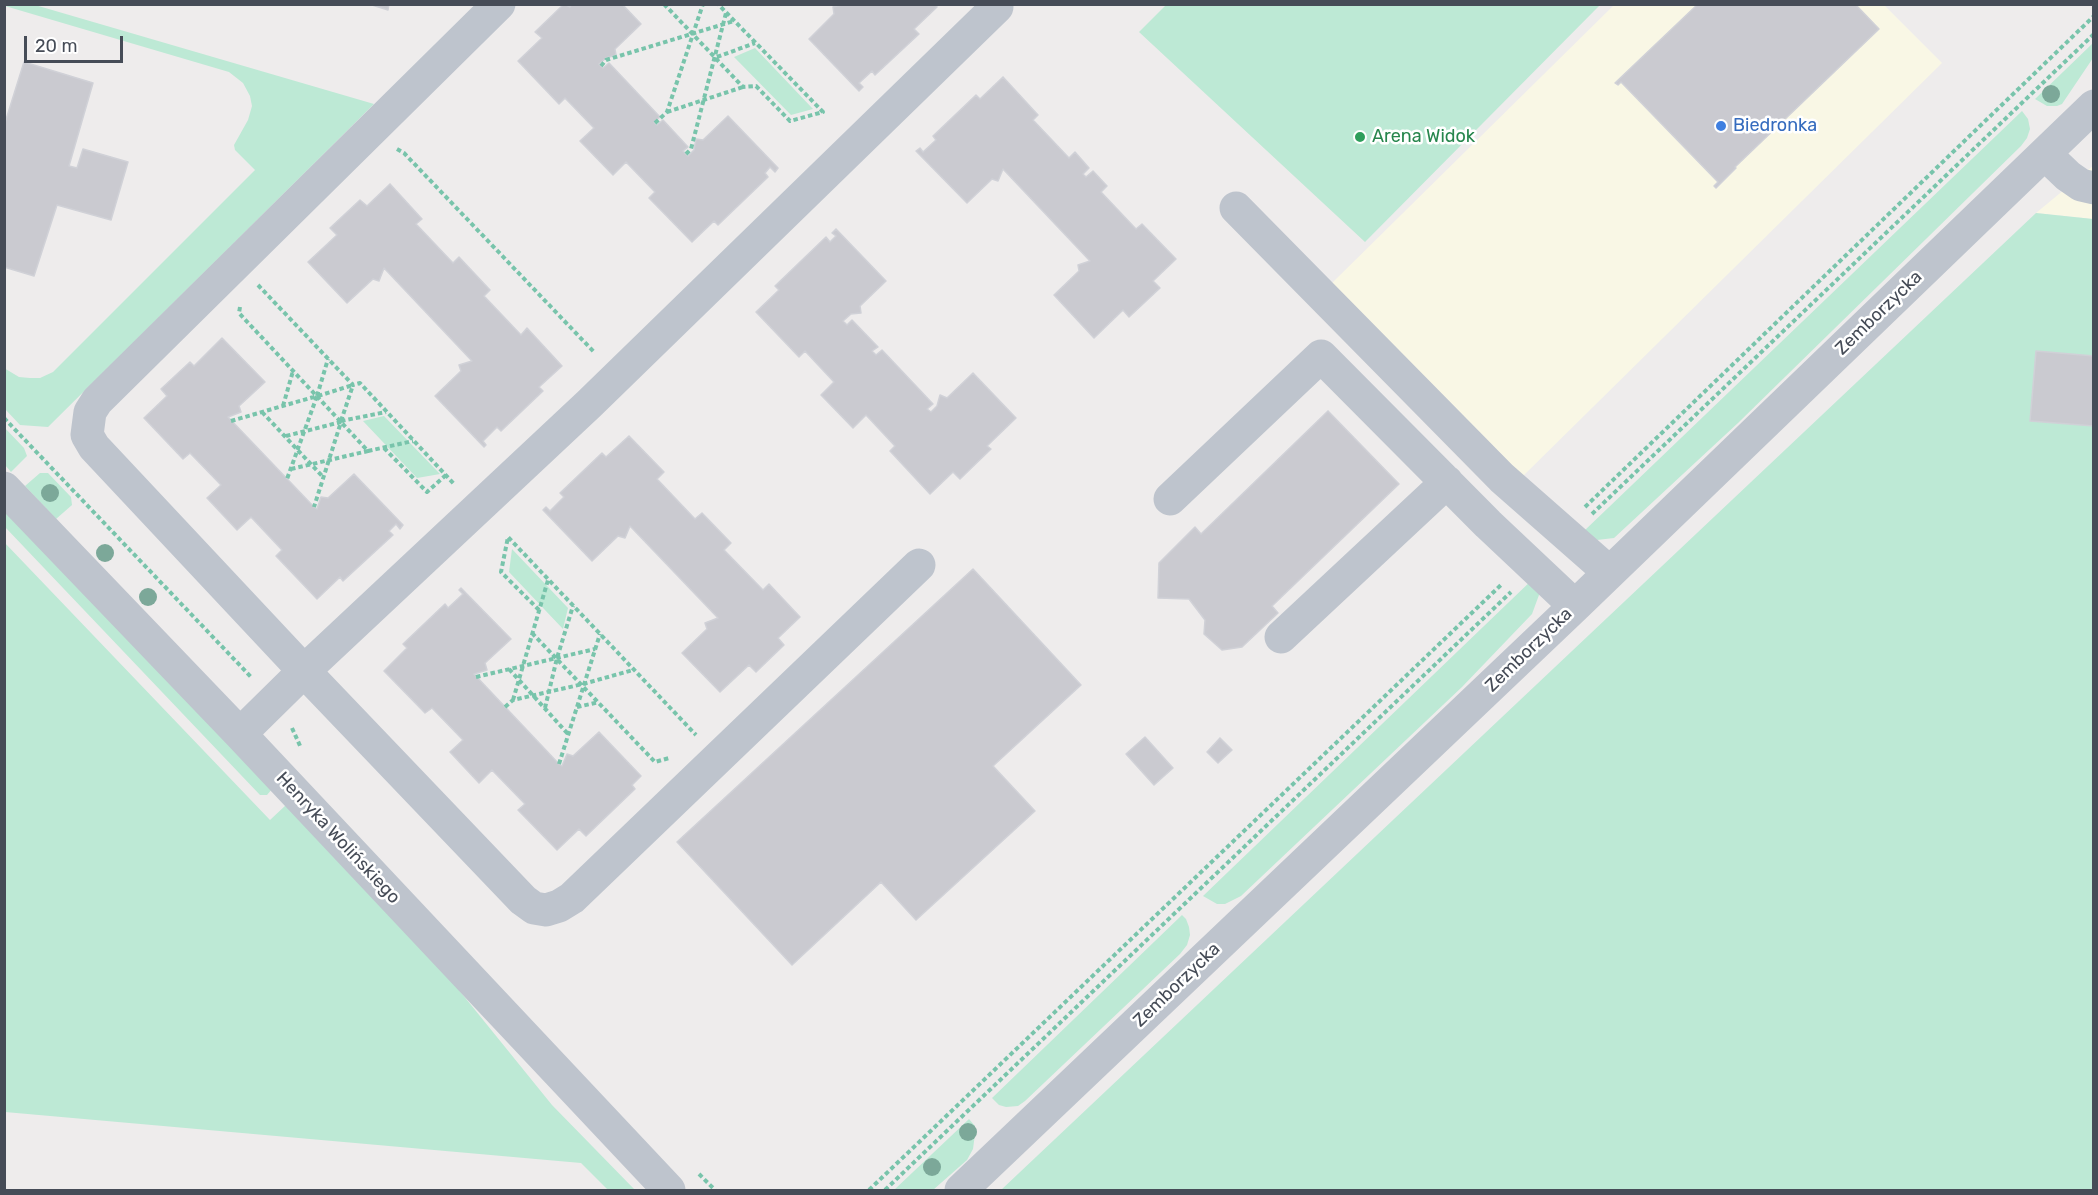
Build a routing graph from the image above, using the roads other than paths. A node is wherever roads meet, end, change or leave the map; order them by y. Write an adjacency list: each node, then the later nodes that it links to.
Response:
1 (499, 4): 14 (street)
2 (997, 7): 14 (street)
3 (2094, 106): 4 (street, Zemborzycka)
4 (2045, 154): 5 (street); 11 (street, Zemborzycka)
5 (2094, 188)
6 (1236, 208): 11 (street)
7 (1447, 482): 9 (street); 12 (street); 13 (street)
8 (4, 488): 15 (street, Henryka Wolińskiego)
9 (1170, 500)
10 (919, 565): 14 (street)
11 (1609, 572): 12 (street, Zemborzycka)
12 (1575, 606): 17 (street, Zemborzycka)
13 (1281, 637)
14 (304, 671): 15 (street)
15 (240, 734): 16 (street, Henryka Wolińskiego)
16 (669, 1191)
17 (961, 1191)

